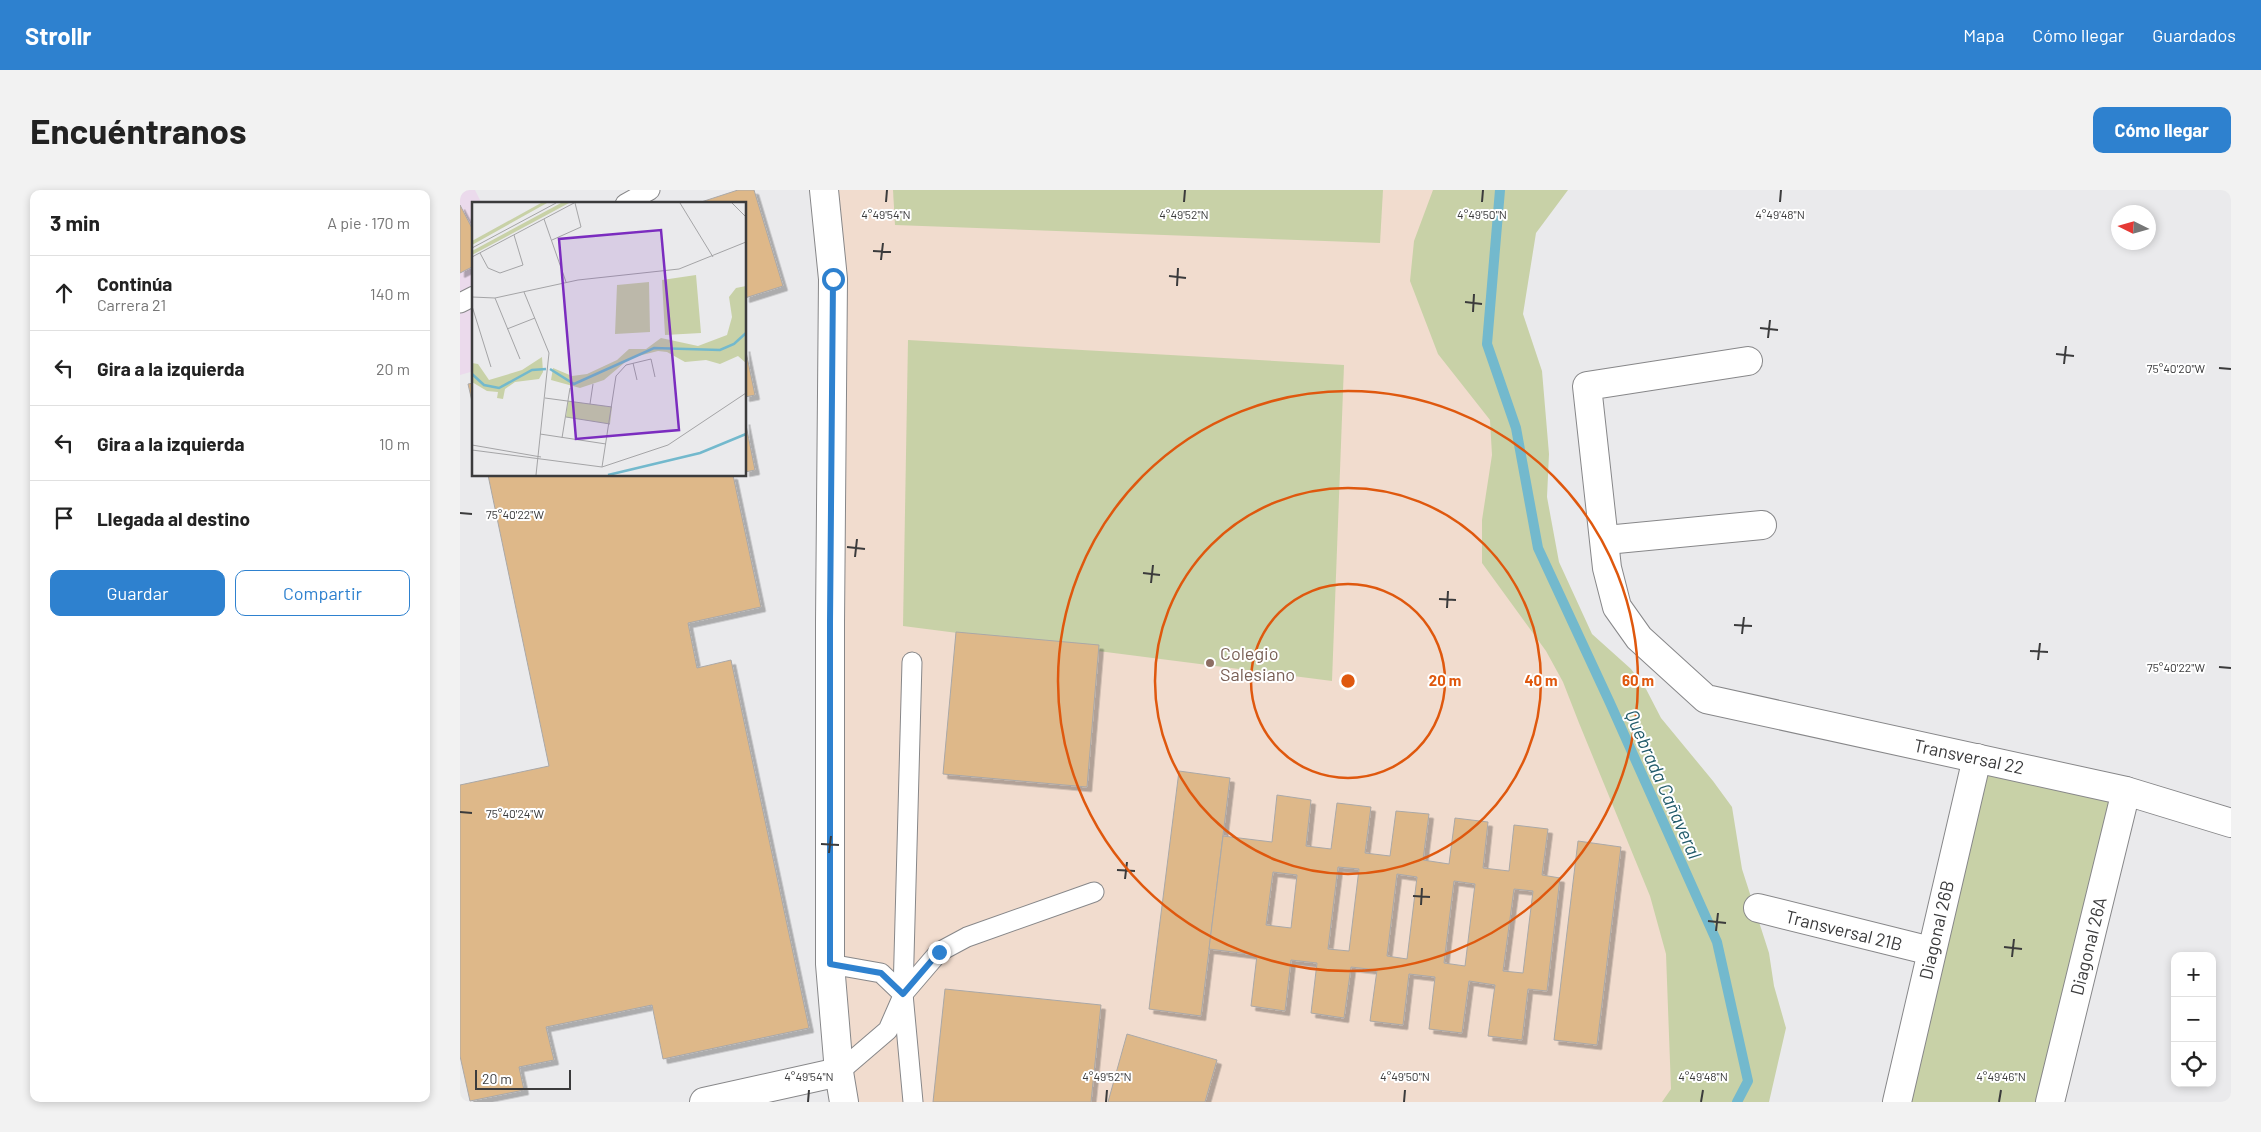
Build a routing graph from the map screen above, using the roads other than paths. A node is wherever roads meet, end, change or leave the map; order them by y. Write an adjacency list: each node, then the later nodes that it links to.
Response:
1 (650, 190): 3 (lane)
2 (824, 190): 16 (street)
3 (629, 202)
4 (472, 297): 5 (lane)
5 (460, 303)
6 (1748, 361): 8 (street)
7 (1762, 524): 8 (street)
8 (1606, 540): 10 (street, Transversal 22)
9 (912, 662): 17 (lane)
10 (1977, 758): 11 (street, Transversal 22); 15 (street, Diagonal 26B)
11 (2126, 791): 12 (street, Transversal 22); 23 (street, Diagonal 26A)
12 (2231, 823)
13 (1094, 892): 17 (lane)
14 (1758, 908): 15 (street, Transversal 21B)
15 (1931, 952): 22 (street, Diagonal 26B)
16 (830, 964): 17 (lane); 18 (street)
17 (903, 994): 18 (lane); 21 (lane)
18 (839, 1072): 19 (street); 20 (street)
19 (704, 1102)
20 (844, 1102)
21 (913, 1102)
22 (1897, 1102)
23 (2050, 1102)

